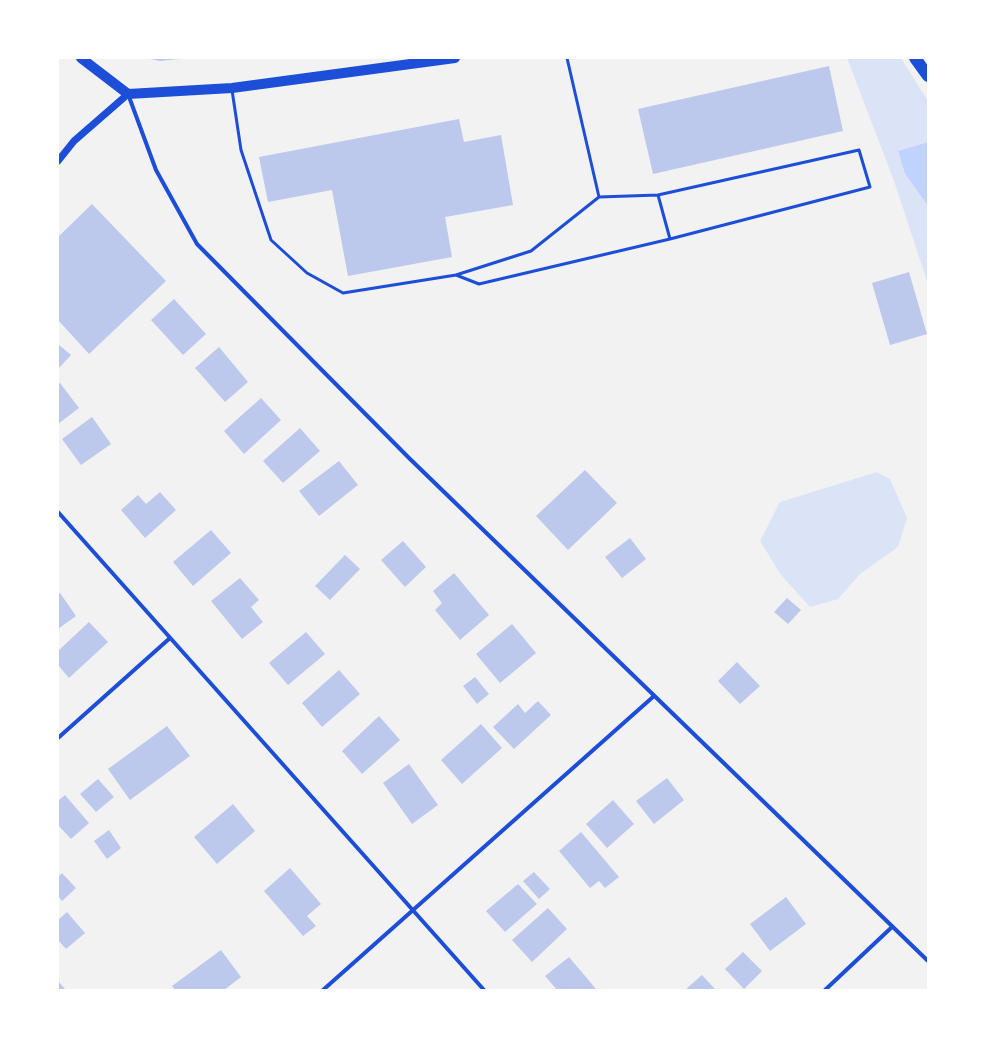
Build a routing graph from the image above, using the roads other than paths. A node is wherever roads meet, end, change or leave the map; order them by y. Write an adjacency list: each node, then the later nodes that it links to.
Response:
1 (81, 58): 7 (main road)
2 (455, 58): 6 (main road)
3 (567, 58): 10 (lane)
4 (915, 58): 5 (highway)
5 (928, 76)
6 (232, 88): 7 (main road); 12 (lane)
7 (128, 94): 8 (street); 15 (street)
8 (58, 161)
9 (658, 195): 10 (lane); 11 (lane); 11 (lane)
10 (599, 197): 12 (lane)
11 (670, 239): 12 (lane)
12 (456, 275)
13 (58, 512): 14 (street)
14 (170, 638): 16 (street); 17 (street)
15 (654, 696): 17 (street); 18 (street)
16 (58, 738)
17 (413, 910): 20 (street); 21 (street)
18 (892, 927): 19 (street); 22 (street)
19 (928, 961)
20 (323, 990)
21 (484, 990)
22 (825, 990)

